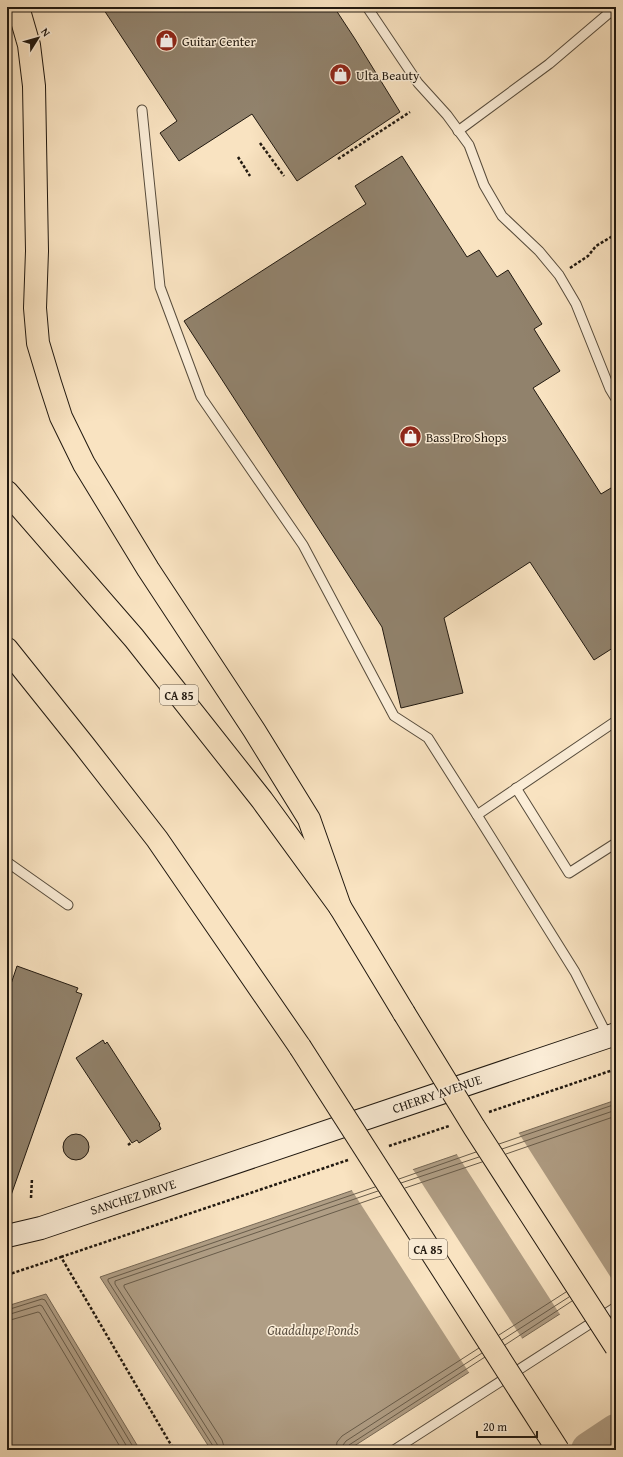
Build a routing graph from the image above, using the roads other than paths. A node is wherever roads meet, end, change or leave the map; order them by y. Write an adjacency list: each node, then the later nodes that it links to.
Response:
1 (18, 7): 15 (highway)
2 (367, 7): 5 (lane)
3 (616, 7): 5 (lane)
4 (142, 110): 11 (lane)
5 (458, 130): 6 (lane)
6 (616, 398)
7 (7, 492): 15 (highway, CA 85)
8 (7, 649): 22 (highway, CA 85, bridge)
9 (616, 720): 10 (lane)
10 (516, 788): 11 (lane); 12 (lane)
11 (478, 815): 16 (lane)
12 (616, 843)
13 (7, 862): 14 (lane)
14 (68, 905)
15 (340, 907): 20 (highway, CA 85, bridge)
16 (612, 1036): 17 (street, CHERRY AVENUE)
17 (259, 1155): 18 (street, SANCHEZ DRIVE)
18 (7, 1236)
19 (616, 1307): 21 (lane)
20 (616, 1347)
21 (394, 1450)
22 (558, 1450)

